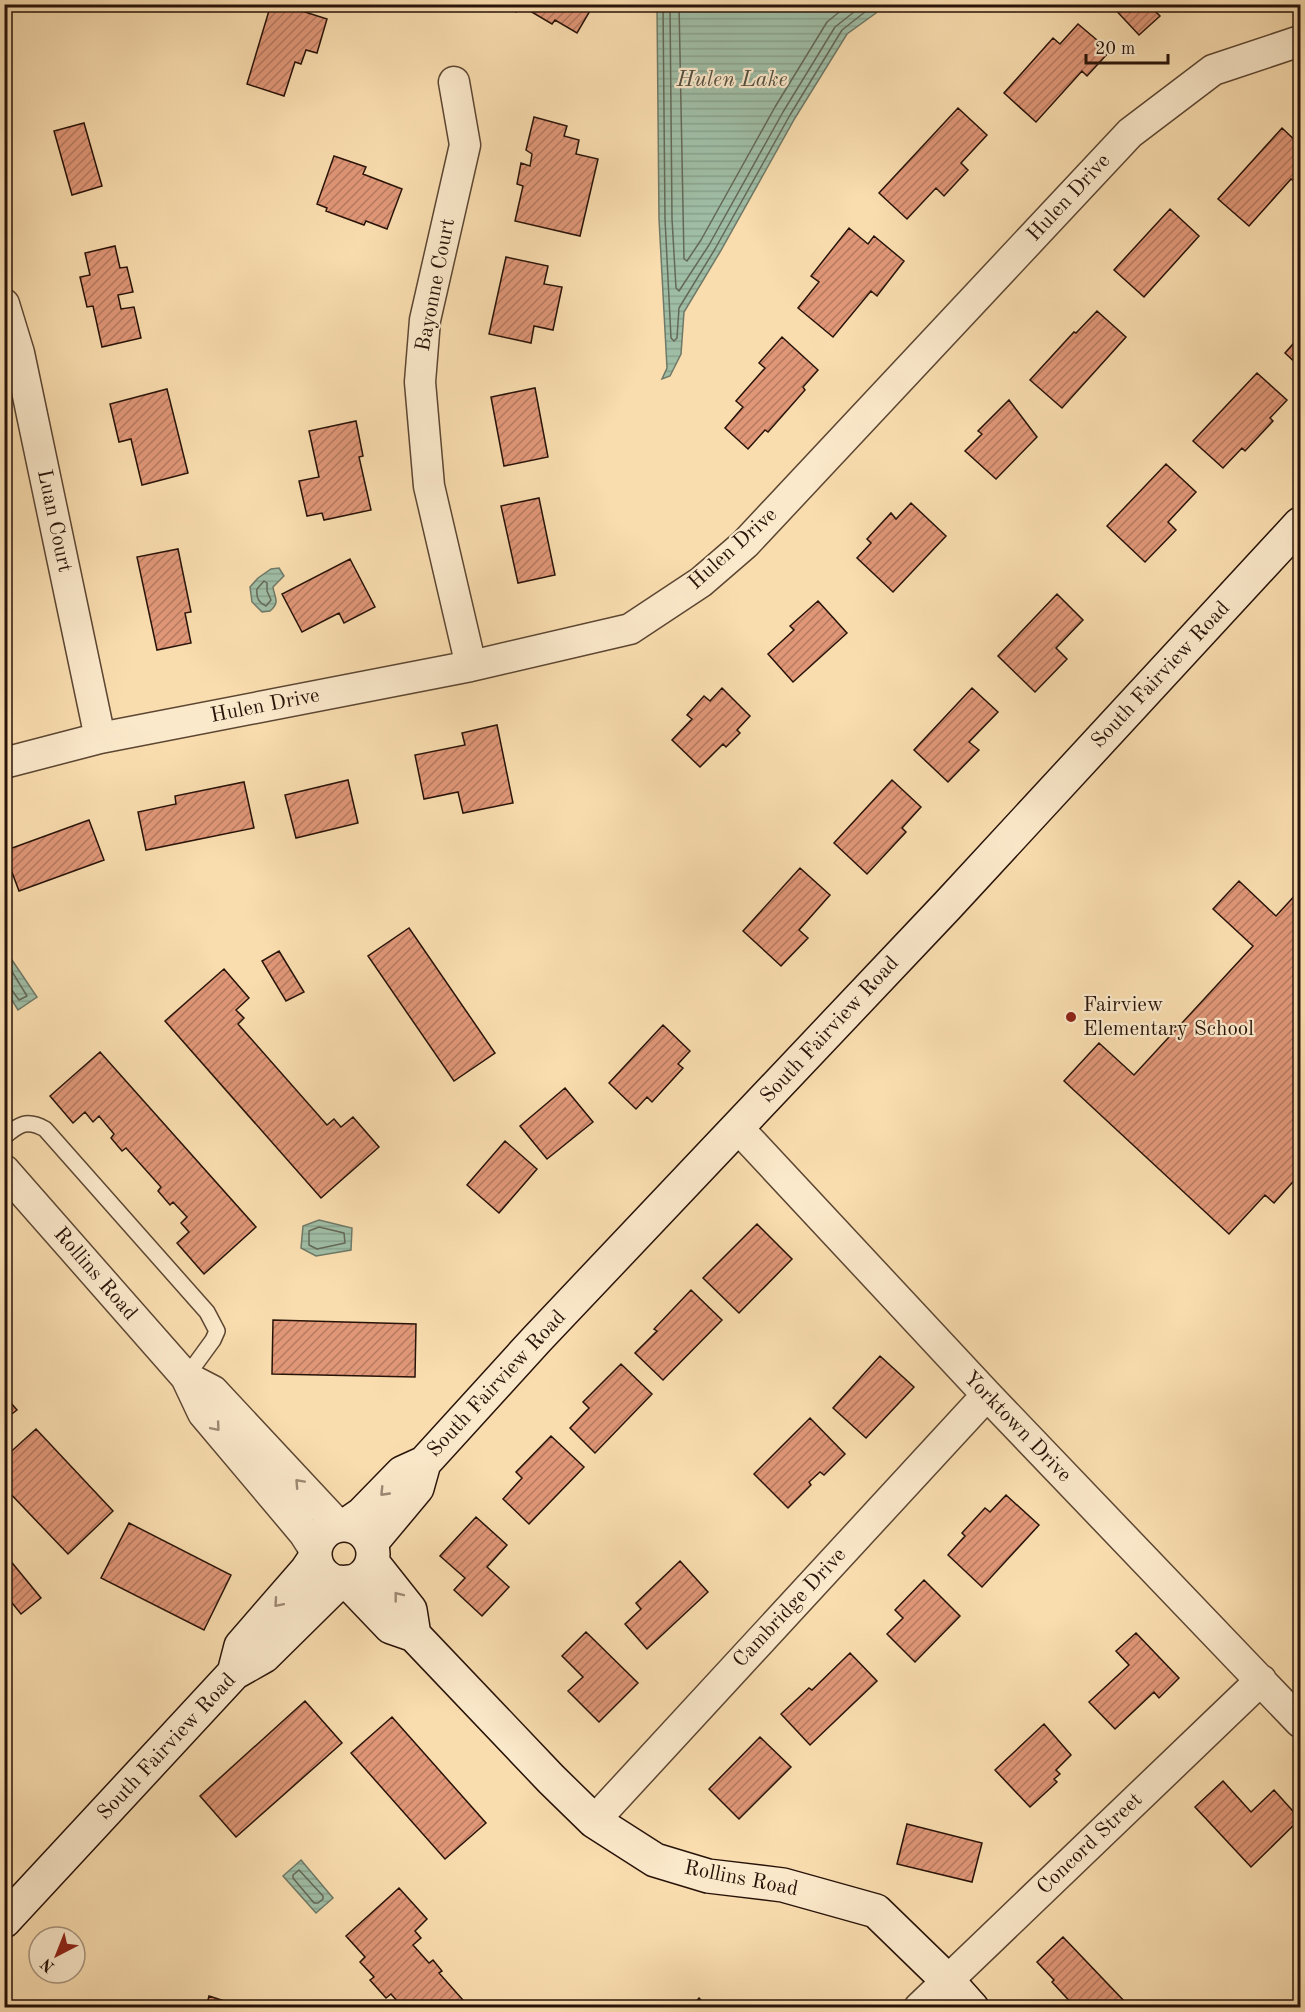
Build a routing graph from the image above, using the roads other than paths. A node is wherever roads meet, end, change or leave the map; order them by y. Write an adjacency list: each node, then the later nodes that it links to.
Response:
1 (1300, 41): 5 (street, Hulen Drive)
2 (454, 82): 5 (street, Bayonne Court)
3 (4, 304): 6 (street, Luan Court)
4 (1300, 524): 8 (street, South Fairview Road)
5 (471, 666): 6 (street, Hulen Drive)
6 (100, 738): 7 (street, Hulen Drive)
7 (4, 763)
8 (738, 1128): 12 (street, Yorktown Drive); 13 (street, South Fairview Road)
9 (4, 1137): 11 (lane)
10 (4, 1170): 11 (street, Rollins Road)
11 (186, 1377): 13 (street, Rollins Road, one-way to 11); 14 (street, Rollins Road, one-way to 14)
12 (987, 1395): 16 (street, Yorktown Drive); 18 (street, Cambridge Drive)
13 (352, 1553): 14 (street); 15 (street, South Fairview Road); 18 (street, Rollins Road)
14 (315, 1554): 15 (street, one-way to 15)
15 (234, 1673): 19 (street, South Fairview Road)
16 (1261, 1680): 17 (street, Yorktown Drive); 20 (street, Concord Street)
17 (1300, 1722)
18 (594, 1821): 20 (street, Rollins Road)
19 (7, 1914)
20 (947, 1980): 21 (street, Concord Street); 22 (street, Rollins Road)
21 (919, 2007)
22 (972, 2007)

